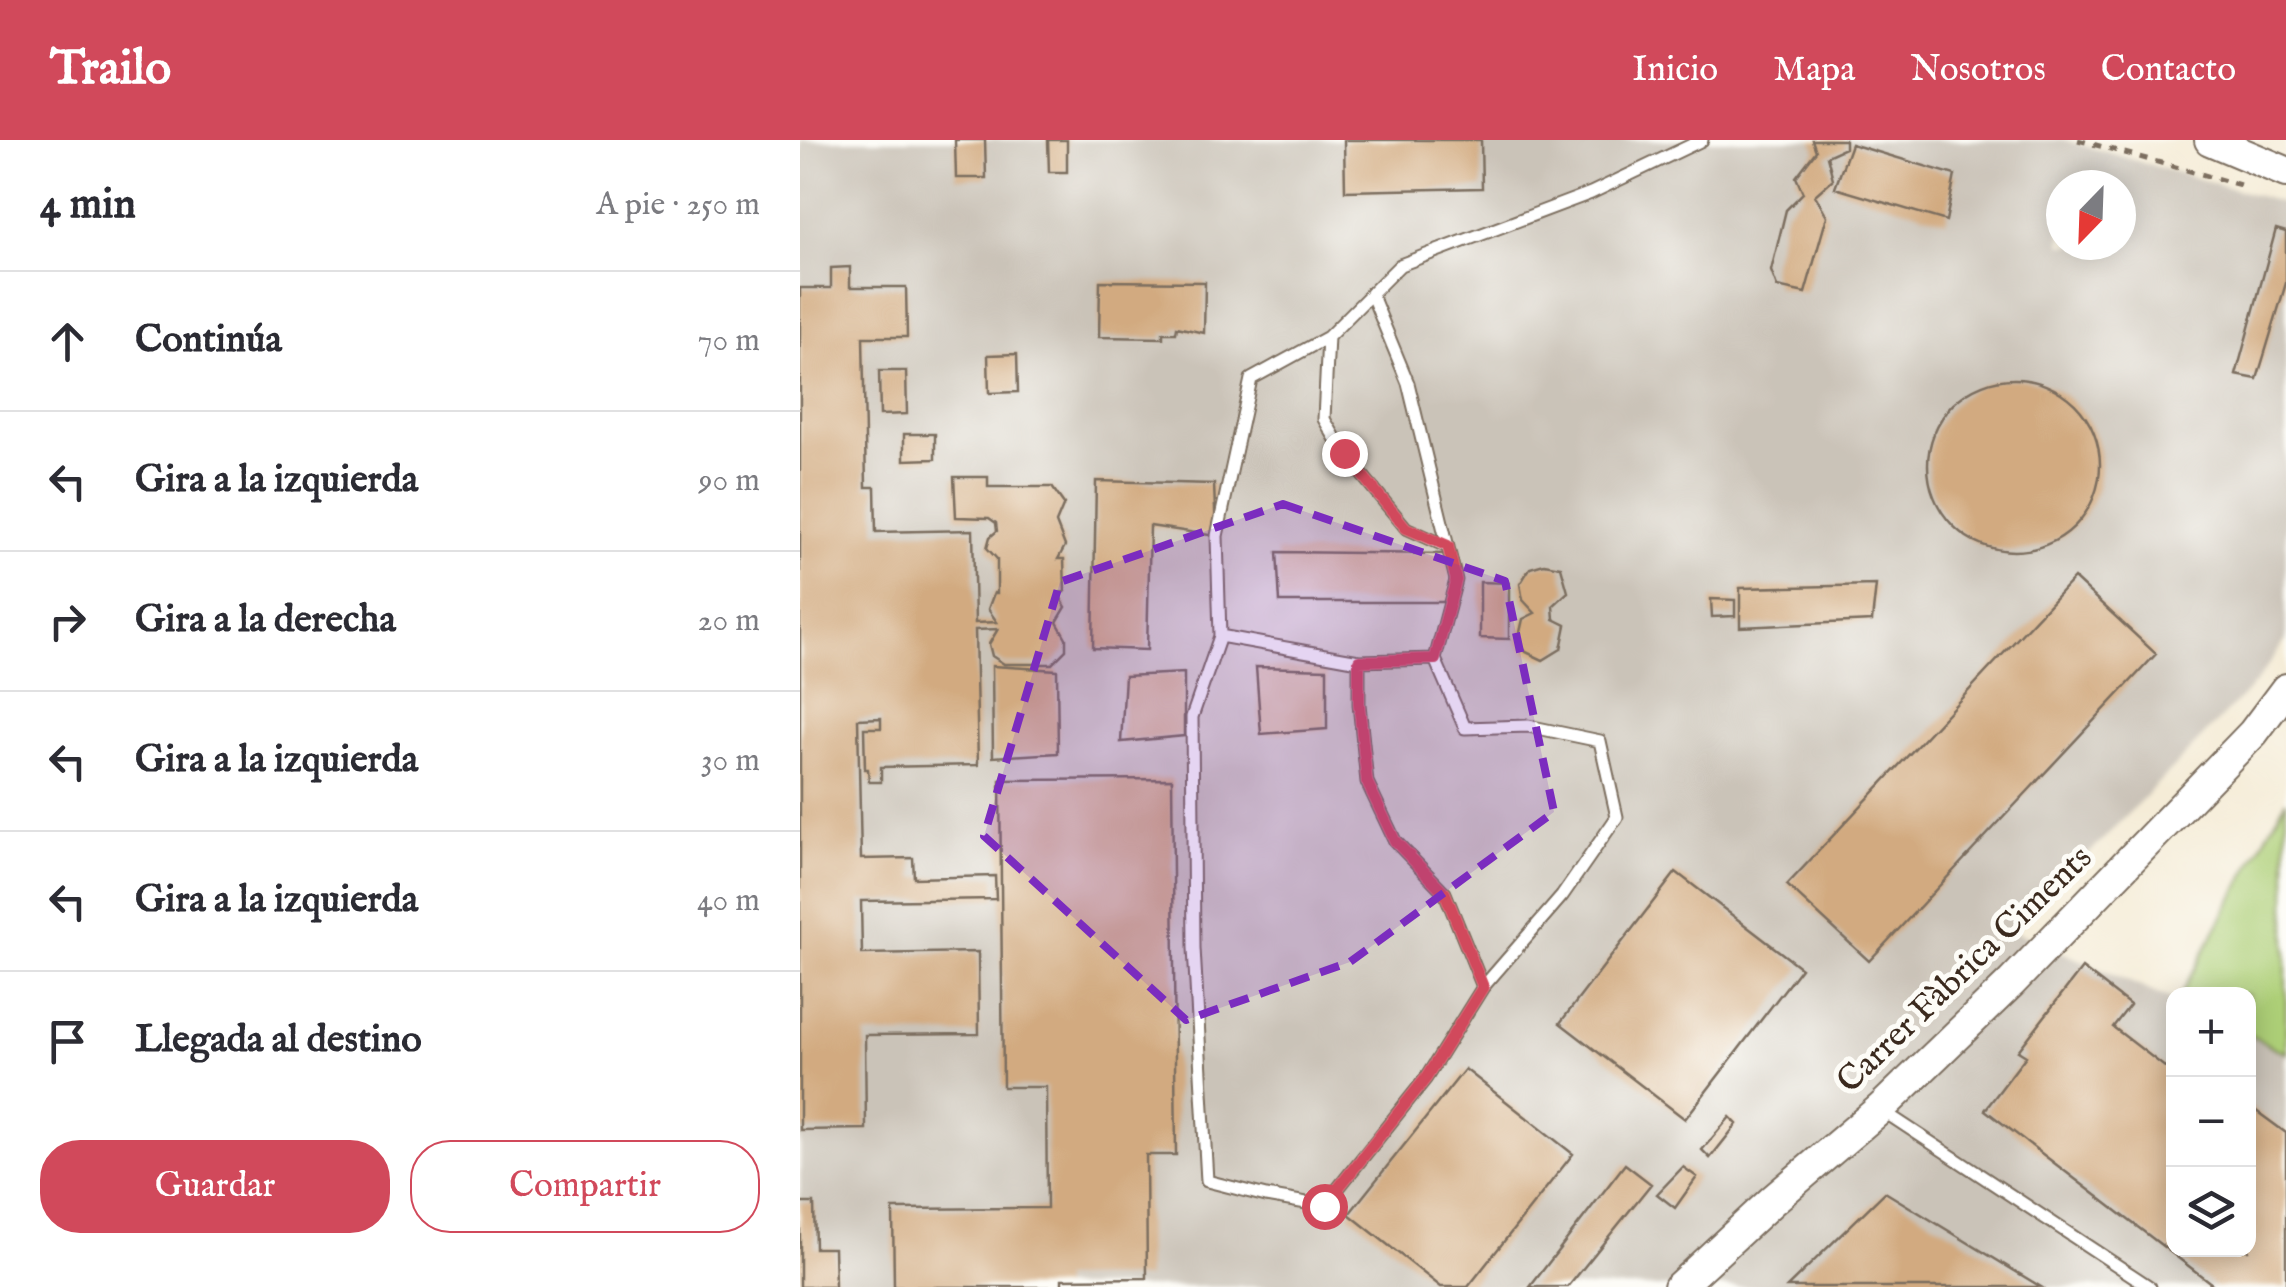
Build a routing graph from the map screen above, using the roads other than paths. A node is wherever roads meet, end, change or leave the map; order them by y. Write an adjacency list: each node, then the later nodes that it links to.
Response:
1 (1702, 140): 5 (lane)
2 (2210, 140): 3 (street)
3 (2248, 163): 4 (street)
4 (2286, 172)
5 (1371, 293): 6 (lane); 7 (lane)
6 (1328, 337): 7 (lane); 8 (lane)
7 (1448, 546): 9 (lane)
8 (1220, 636): 10 (lane); 12 (lane)
9 (1435, 659): 10 (lane); 12 (lane)
10 (1359, 661): 12 (lane)
11 (2286, 689): 13 (street, Carrer Fàbrica Ciments)
12 (1483, 987)
13 (1880, 1109): 14 (street, Carrer Fàbrica Ciments); 15 (lane)
14 (1687, 1285)
15 (2150, 1287)

